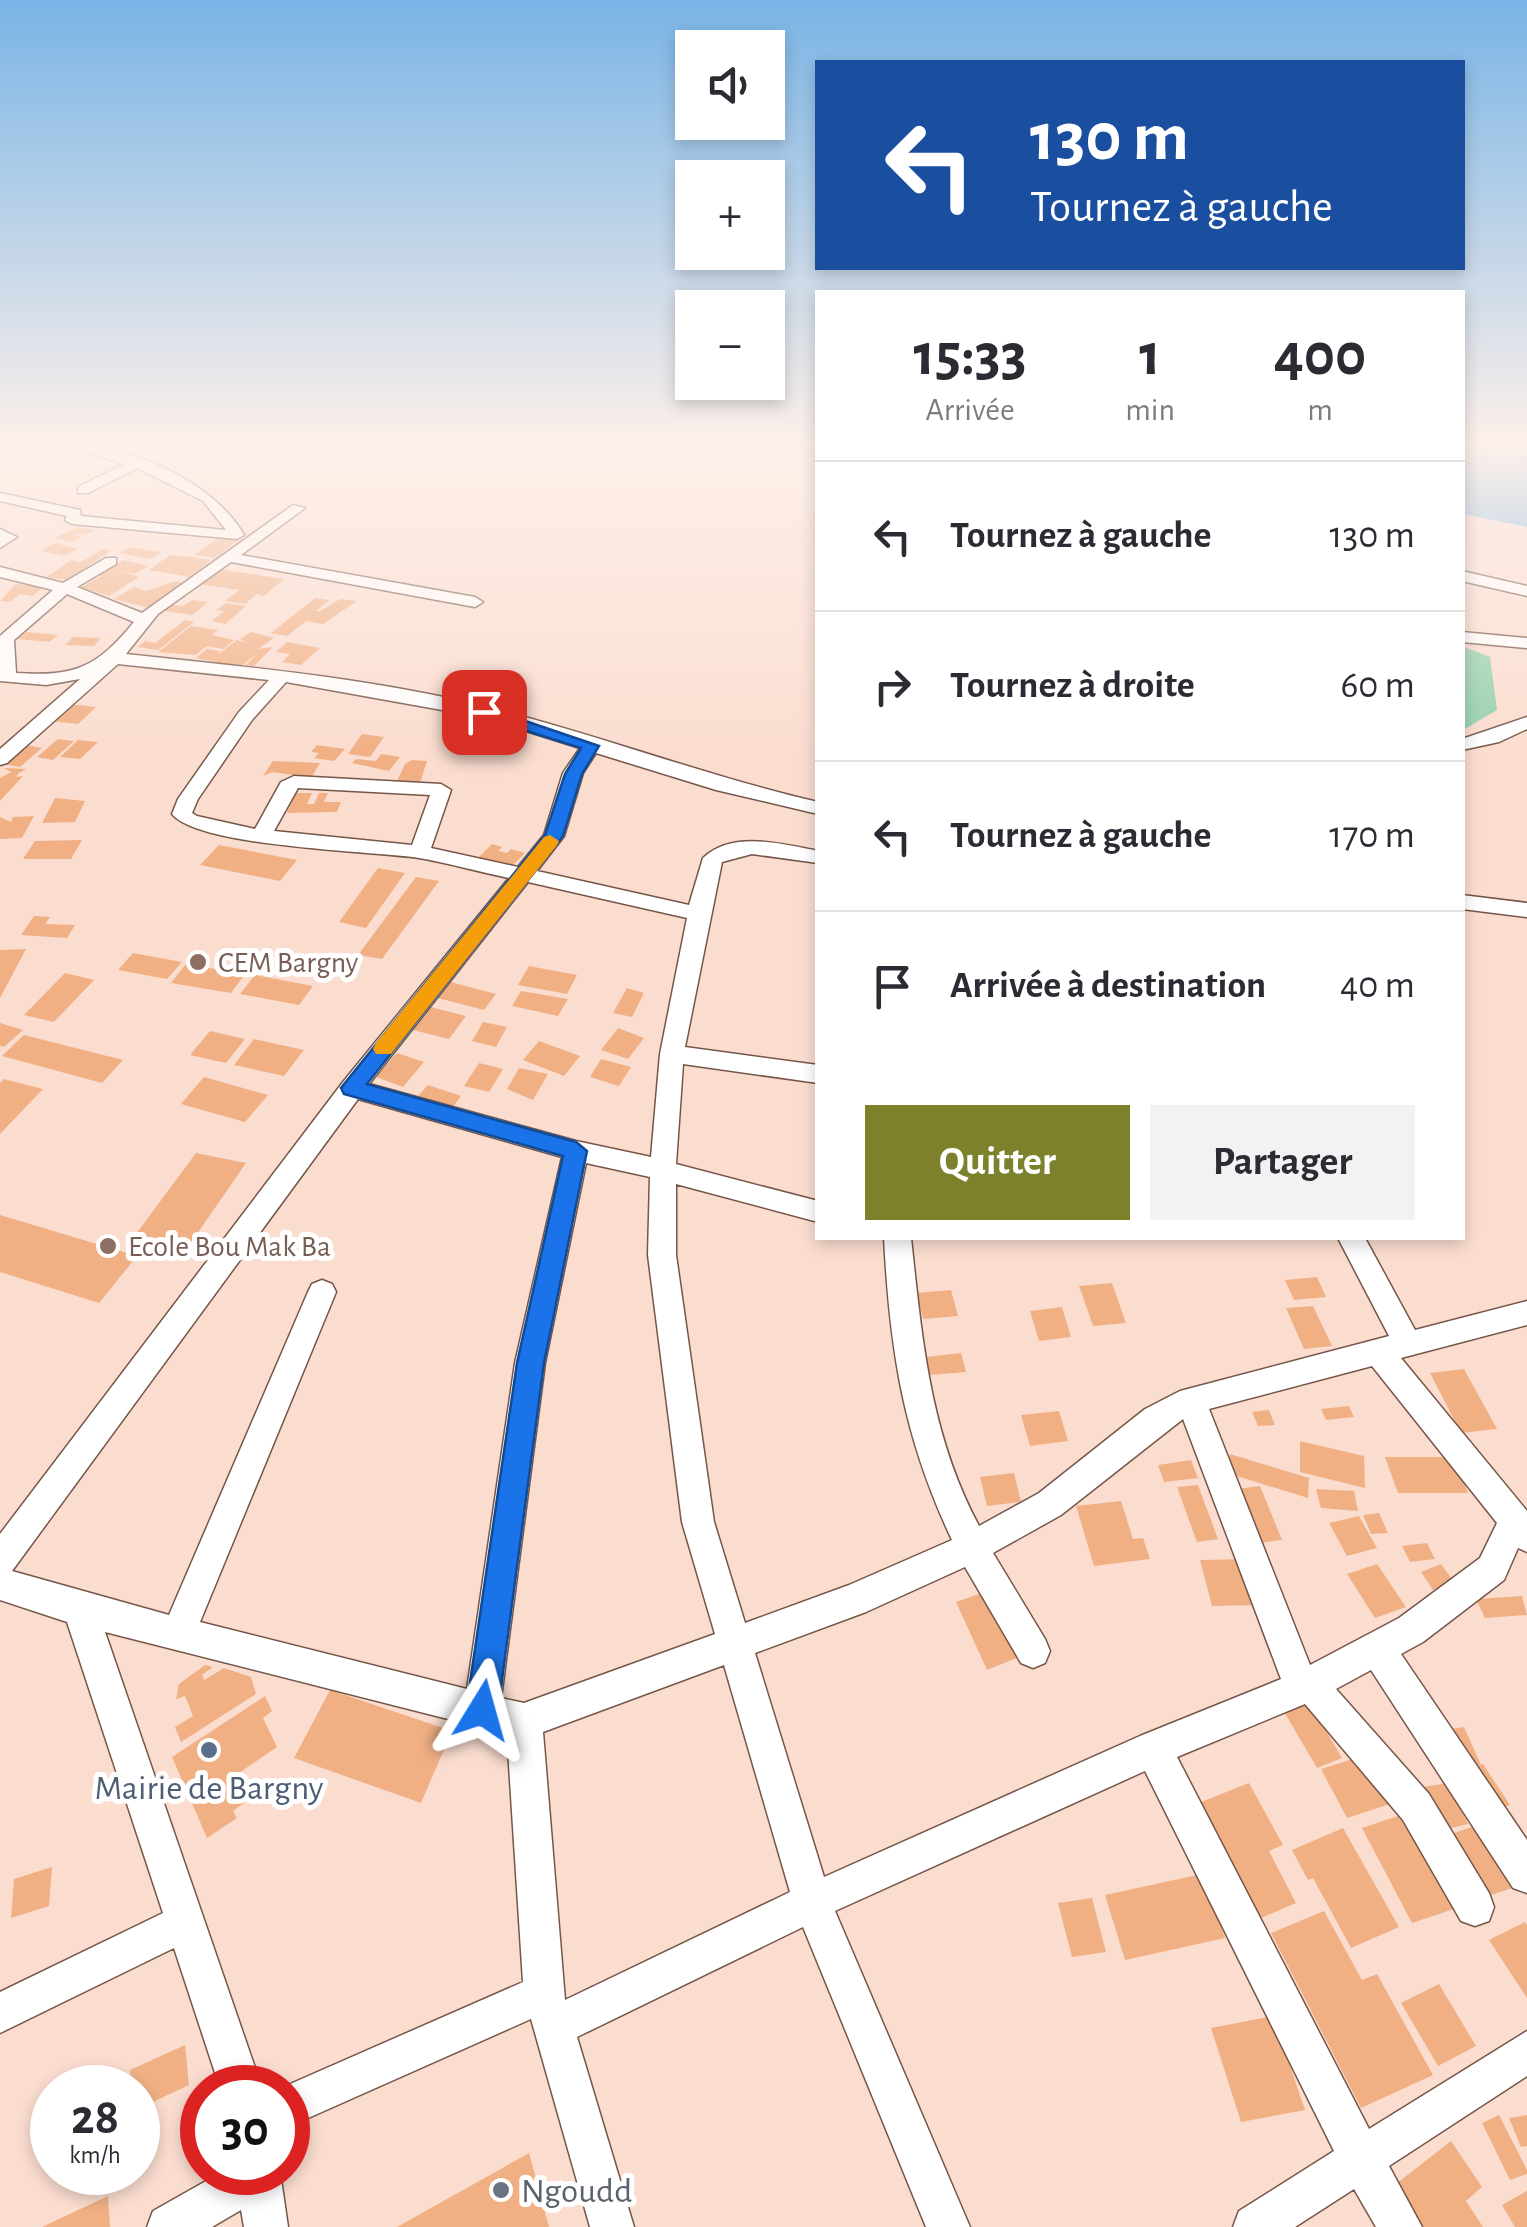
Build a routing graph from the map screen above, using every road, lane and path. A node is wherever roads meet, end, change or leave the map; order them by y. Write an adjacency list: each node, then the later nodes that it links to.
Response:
1 (244, 545): 2 (street)
2 (226, 557): 8 (street); 9 (street)
3 (111, 561): 6 (street)
4 (0, 572): 6 (street)
5 (1465, 577): 7 (street)
6 (65, 588): 9 (street); 13 (street)
7 (1527, 590)
8 (475, 602)
9 (144, 620): 12 (street)
10 (1465, 637): 11 (street)
11 (1527, 642)
12 (114, 658): 13 (street); 14 (street); 18 (street)
13 (4, 676)
14 (283, 676): 17 (street); 20 (street)
15 (1527, 722): 16 (street)
16 (1465, 744)
17 (591, 746): 19 (street); 23 (street)
18 (0, 759)
19 (815, 807)
20 (262, 836): 21 (street); 21 (street)
21 (420, 852): 23 (street)
22 (815, 856): 26 (street)
23 (524, 875): 26 (street); 29 (street)
24 (1465, 902): 25 (street)
25 (1527, 910)
26 (699, 914): 27 (street)
27 (672, 1054): 28 (street); 31 (street)
28 (815, 1074)
29 (352, 1088): 30 (street); 41 (street)
30 (576, 1151): 31 (street); 49 (street)
31 (663, 1170): 32 (street); 45 (street)
32 (815, 1211)
33 (896, 1240): 40 (street)
34 (1353, 1240): 37 (street)
35 (322, 1292): 44 (street)
36 (1527, 1313): 37 (street)
37 (1392, 1348): 38 (street); 39 (street)
38 (1192, 1400): 40 (street); 48 (street)
39 (1523, 1525): 46 (street)
40 (970, 1548): 45 (street); 47 (street)
41 (0, 1560)
42 (0, 1584): 43 (street)
43 (80, 1609): 44 (street); 55 (street)
44 (178, 1634): 49 (street)
45 (733, 1644): 50 (street); 53 (street)
46 (1377, 1648): 48 (street); 52 (street)
47 (1033, 1651)
48 (1306, 1686): 51 (street); 54 (street)
49 (482, 1710): 50 (street)
50 (524, 1721): 56 (street)
51 (1153, 1749): 53 (street); 61 (street)
52 (1527, 1874)
53 (812, 1902): 56 (street); 68 (street)
54 (1474, 1907)
55 (186, 1922): 57 (street); 59 (street)
56 (549, 2010): 60 (street); 67 (street)
57 (0, 2013)
58 (1527, 2052): 61 (street)
59 (233, 2065)
60 (310, 2098)
61 (1360, 2158): 64 (street); 69 (street)
62 (223, 2195): 65 (street)
63 (261, 2195): 66 (street)
64 (1276, 2221)
65 (169, 2227)
66 (266, 2227)
67 (612, 2227)
68 (948, 2227)
69 (1400, 2227)

